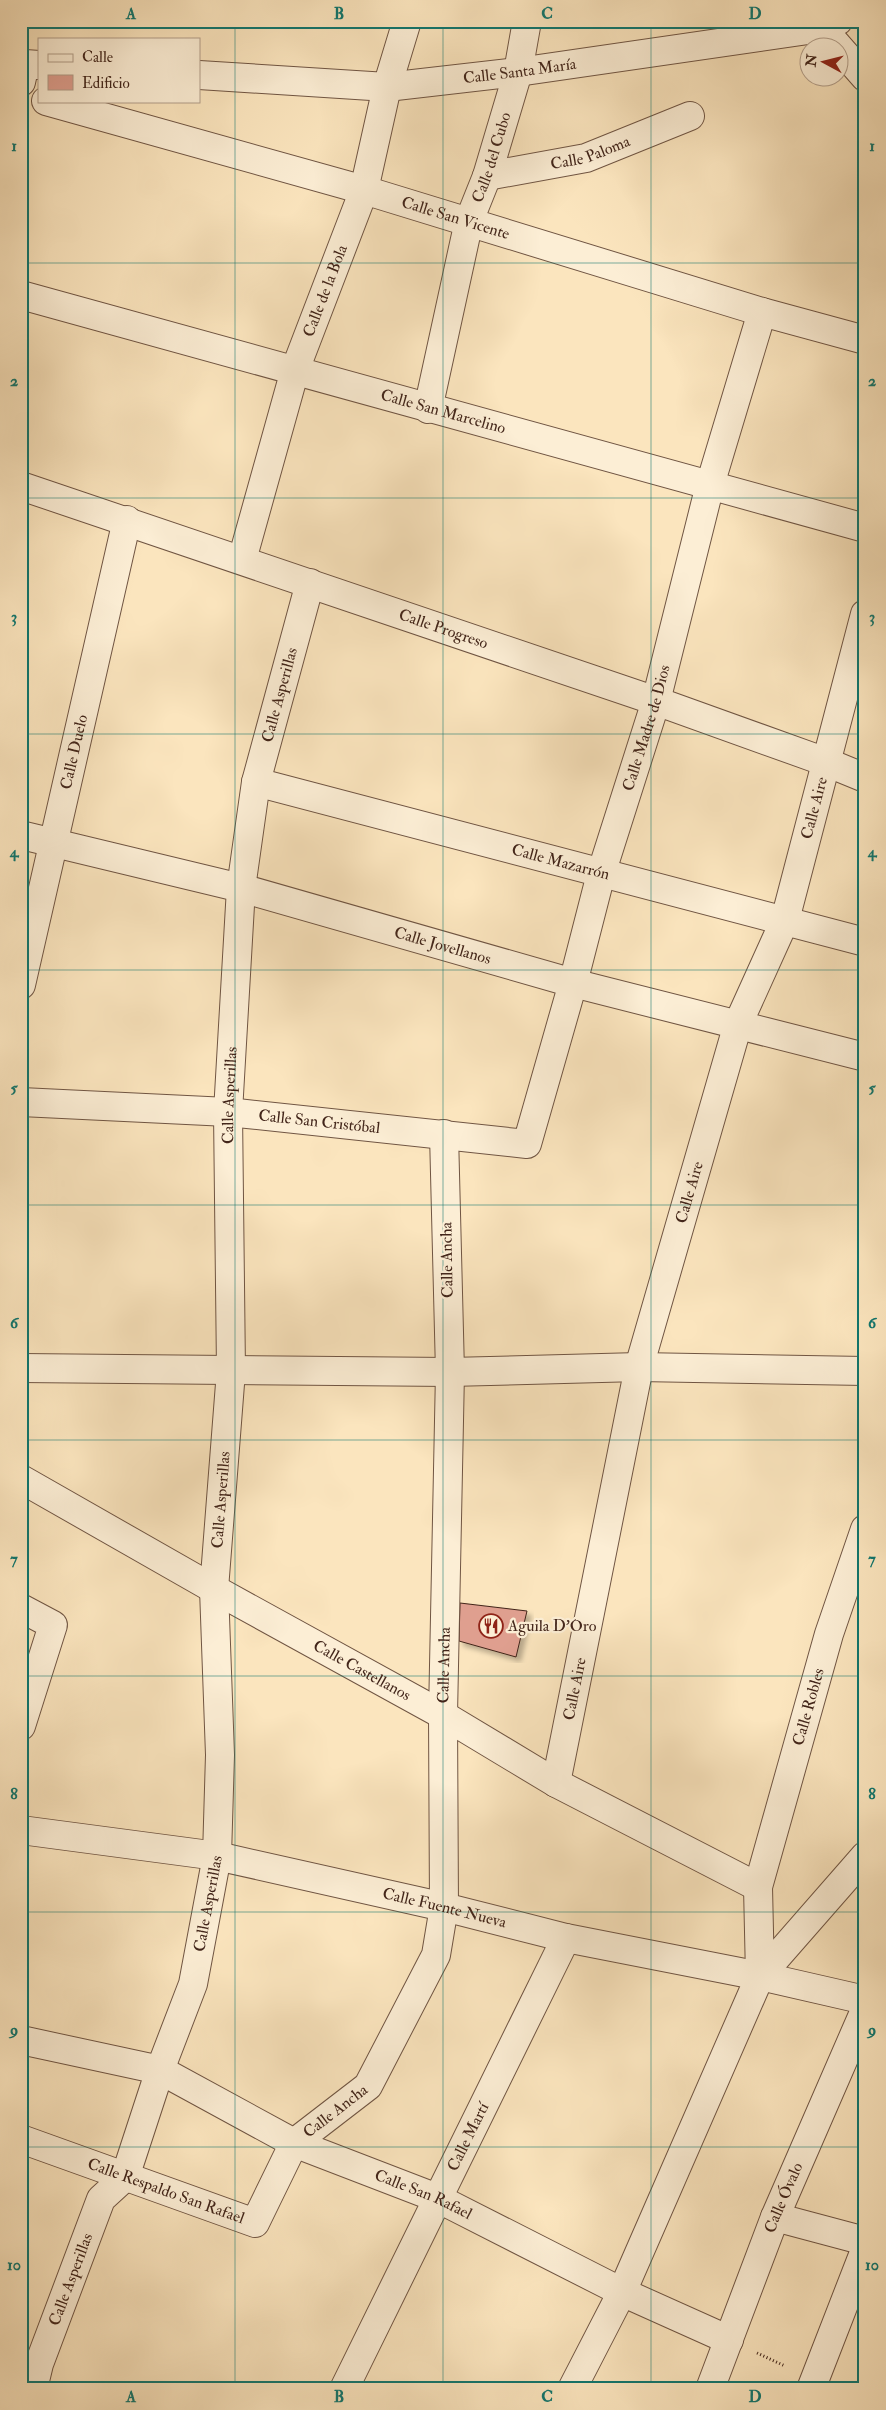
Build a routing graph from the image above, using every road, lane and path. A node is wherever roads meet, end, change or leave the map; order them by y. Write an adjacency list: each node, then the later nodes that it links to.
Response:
1 (407, 21): 7 (street, Calle de la Bola)
2 (528, 21): 4 (street, Calle del Cubo)
3 (826, 23): 4 (street, Calle Santa María); 6 (street)
4 (518, 72): 7 (street, Calle Santa María); 12 (street, Calle del Cubo)
5 (200, 75): 7 (street, Calle Santa María)
6 (865, 77)
7 (387, 87): 13 (street, Calle de la Bola)
8 (21, 94): 9 (street)
9 (38, 99)
10 (50, 102): 13 (street, Calle San Vicente)
11 (690, 116): 12 (street, Calle Paloma)
12 (487, 176): 14 (street, Calle del Cubo)
13 (364, 190): 14 (street, Calle San Vicente); 18 (street, Calle de la Bola)
14 (470, 222): 16 (street, Calle San Vicente); 19 (street, Calle del Cubo)
15 (21, 295): 18 (street, Calle San Marcelino)
16 (762, 312): 17 (street, Calle San Vicente); 20 (street, Calle Madre de Dios)
17 (865, 340)
18 (295, 370): 19 (street, Calle San Marcelino); 24 (street, Calle de la Bola)
19 (428, 409): 20 (street, Calle San Marcelino)
20 (710, 485): 23 (street, Calle San Marcelino); 27 (street, Calle Madre de Dios)
21 (21, 486): 22 (street, Calle Progreso)
22 (127, 520): 24 (street, Calle Progreso); 32 (street, Calle Duelo)
23 (865, 528)
24 (242, 560): 25 (street, Calle Progreso)
25 (310, 583): 27 (street, Calle Progreso); 30 (street, Calle Asperillas)
26 (865, 614): 28 (street, Calle Aire)
27 (656, 701): 28 (street, Calle Progreso); 33 (street, Calle Madre de Dios)
28 (826, 762): 29 (street, Calle Progreso); 35 (street, Calle Aire)
29 (865, 778)
30 (256, 782): 33 (street, Calle Mazarrón); 34 (street, Calle Asperillas)
31 (21, 835): 32 (street, Calle Jovellanos)
32 (52, 844): 34 (street, Calle Jovellanos); 38 (street, Calle Duelo)
33 (602, 874): 35 (street, Calle Mazarrón); 37 (street, Calle Madre de Dios)
34 (241, 888): 37 (street, Calle Jovellanos); 42 (street, Calle Asperillas)
35 (784, 920): 36 (street, Calle Mazarrón); 39 (street, Calle Aire)
36 (865, 942)
37 (574, 983): 39 (street, Calle Jovellanos); 44 (street, Calle Madre de Dios)
38 (21, 985)
39 (738, 1024): 40 (street, Calle Jovellanos); 45 (street, Calle Aire)
40 (865, 1058)
41 (21, 1102): 42 (street, Calle San Cristóbal)
42 (228, 1112): 43 (street, Calle San Cristóbal); 48 (street, Calle Asperillas)
43 (444, 1134): 44 (street, Calle San Cristóbal); 49 (street, Calle Ancha)
44 (527, 1144)
45 (639, 1367): 47 (street); 49 (street); 56 (street, Calle Aire)
46 (21, 1368): 48 (street)
47 (865, 1370)
48 (231, 1371): 49 (street); 52 (street, Calle Asperillas)
49 (450, 1372): 54 (street, Calle Ancha)
50 (21, 1479): 52 (street, Calle Castellanos)
51 (865, 1529): 60 (street, Calle Robles)
52 (214, 1589): 54 (street, Calle Castellanos); 58 (street, Calle Asperillas)
53 (21, 1608): 55 (street)
54 (442, 1715): 56 (street, Calle Castellanos); 61 (street, Calle Ancha)
55 (21, 1726)
56 (556, 1782): 60 (street, Calle Castellanos)
57 (21, 1830): 58 (street, Calle Fuente Nueva)
58 (217, 1856): 61 (street, Calle Fuente Nueva); 67 (street, Calle Asperillas)
59 (865, 1856): 63 (street)
60 (758, 1887): 63 (street, Calle Robles)
61 (444, 1907): 62 (street, Calle Fuente Nueva); 69 (street, Calle Ancha)
62 (566, 1938): 63 (street, Calle Fuente Nueva); 71 (street, Calle Martí)
63 (760, 1976): 64 (street, Calle Fuente Nueva); 75 (street)
64 (865, 2000)
65 (865, 2010): 72 (street, Calle Óvalo)
66 (21, 2040): 67 (street, Calle San Rafael)
67 (160, 2070): 69 (street, Calle San Rafael); 70 (street, Calle Asperillas)
68 (21, 2139): 70 (street, Calle Respaldo San Rafael)
69 (294, 2143): 70 (street, Calle Respaldo San Rafael); 71 (street, Calle San Rafael)
70 (125, 2177): 78 (street, Calle Asperillas)
71 (436, 2198): 75 (street, Calle San Rafael); 79 (street, Calle Martí)
72 (775, 2216): 73 (street); 76 (street, Calle Óvalo)
73 (865, 2241)
74 (865, 2250): 77 (street)
75 (622, 2292): 76 (street, Calle San Rafael); 80 (street)
76 (729, 2340): 77 (path); 81 (street, Calle Óvalo)
77 (813, 2384)
78 (33, 2389)
79 (344, 2389)
80 (572, 2389)
81 (710, 2389)

